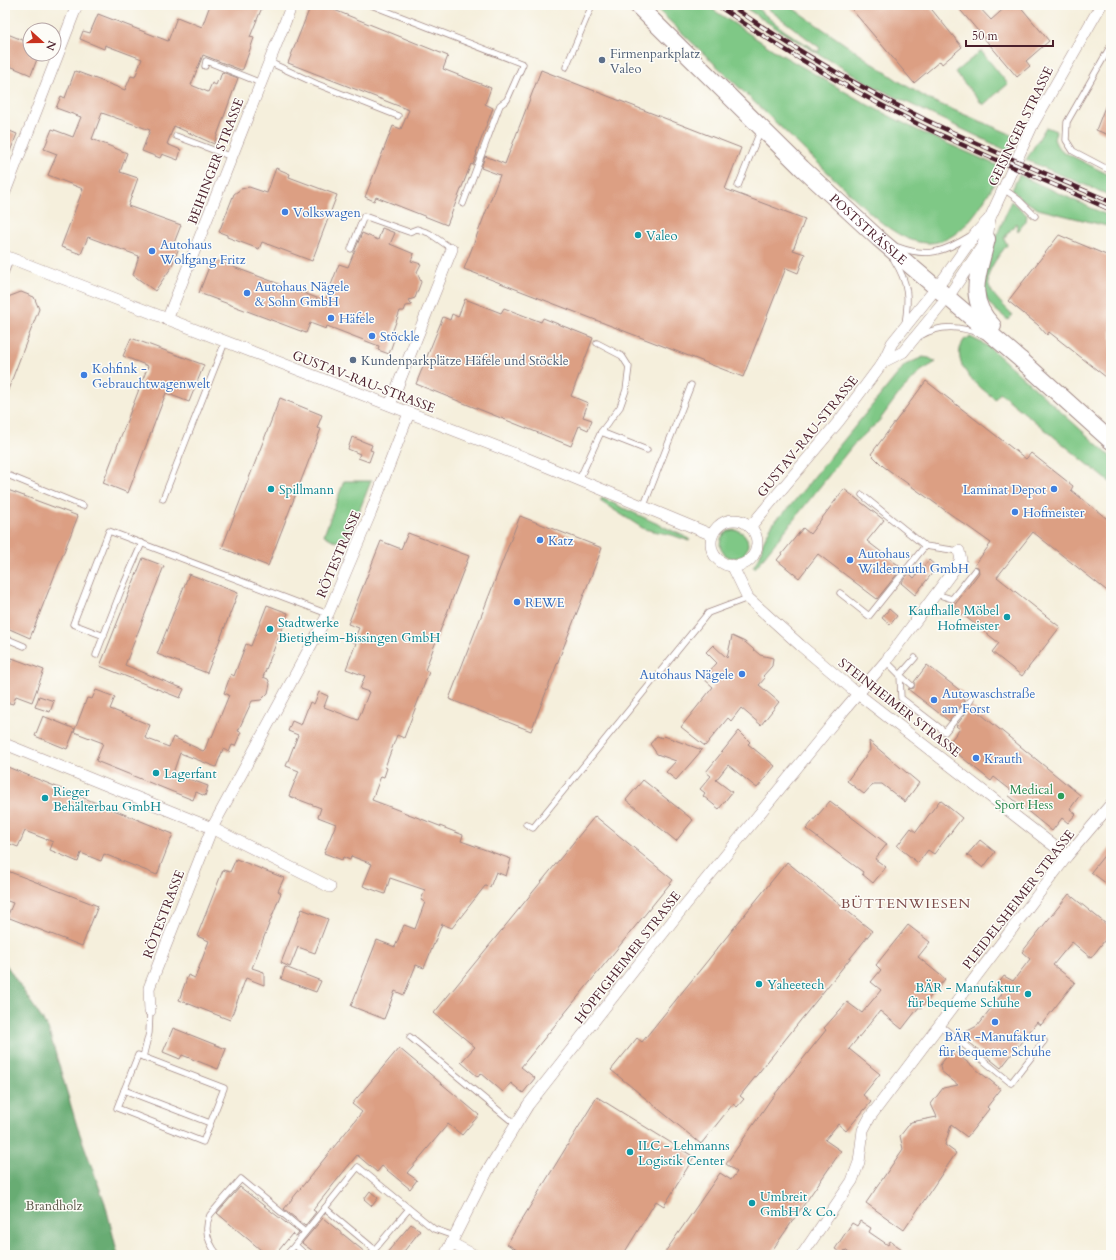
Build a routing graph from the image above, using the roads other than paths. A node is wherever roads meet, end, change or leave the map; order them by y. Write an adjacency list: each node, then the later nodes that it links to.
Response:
1 (77, 5): 19 (street)
2 (371, 5): 20 (lane)
3 (592, 5): 10 (lane)
4 (637, 5): 13 (main road, POSTSTRÄSSLE)
5 (1101, 5): 18 (street, GEISINGER STRASSE)
6 (290, 9): 8 (street, BEIHINGER STRASSE)
7 (1111, 45): 16 (lane)
8 (269, 62): 11 (street, BEIHINGER STRASSE); 12 (lane)
9 (205, 66): 11 (lane)
10 (566, 67)
11 (261, 83): 15 (street, BEIHINGER STRASSE)
12 (398, 116)
13 (761, 129): 17 (lane); 23 (main road, POSTSTRÄSSLE)
14 (176, 136): 15 (lane)
15 (232, 157): 29 (street, BEIHINGER STRASSE)
16 (1111, 171)
17 (738, 186)
18 (1004, 189): 21 (lane); 22 (street, GEISINGER STRASSE)
19 (5, 192)
20 (463, 204)
21 (1035, 216)
22 (981, 236): 23 (lane); 28 (street, GEISINGER STRASSE); 36 (main road)
23 (879, 239): 28 (main road, POSTSTRÄSSLE); 30 (lane)
24 (350, 249): 25 (lane)
25 (452, 249): 38 (street)
26 (8, 257): 27 (lane); 29 (street, GUSTAV-RAU-STRASSE)
27 (5, 273)
28 (942, 292): 30 (street, GUSTAV-RAU-STRASSE); 31 (street, GUSTAV-RAU-STRASSE); 34 (main road, POSTSTRÄSSLE)
29 (167, 320): 32 (street, GUSTAV-RAU-STRASSE)
30 (904, 328): 35 (street, GUSTAV-RAU-STRASSE)
31 (913, 340): 34 (lane); 35 (street, GUSTAV-RAU-STRASSE)
32 (225, 342): 38 (street, GUSTAV-RAU-STRASSE); 46 (lane)
33 (597, 343): 40 (lane)
34 (1020, 359): 36 (main road, POSTSTRÄSSLE)
35 (884, 362): 49 (street, GUSTAV-RAU-STRASSE)
36 (1034, 372): 41 (main road, POSTSTRÄSSLE)
37 (691, 385): 48 (lane)
38 (390, 405): 39 (street, GUSTAV-RAU-STRASSE)
39 (409, 413): 44 (street, GUSTAV-RAU-STRASSE); 59 (street, RÖTESTRASSE)
40 (601, 432): 42 (lane); 44 (lane)
41 (1111, 441)
42 (647, 450)
43 (5, 474): 47 (lane)
44 (579, 481): 48 (street, GUSTAV-RAU-STRASSE)
45 (862, 494): 52 (lane)
46 (163, 499)
47 (83, 506)
48 (643, 508): 50 (street, GUSTAV-RAU-STRASSE)
49 (750, 526): 50 (street); 54 (street)
50 (712, 535): 54 (street)
51 (142, 543): 59 (lane); 60 (lane); 60 (lane)
52 (925, 546): 53 (lane); 56 (lane)
53 (959, 551): 57 (street, HÖPFIGHEIMER STRASSE)
54 (732, 566): 58 (street, STEINHEIMER STRASSE)
55 (975, 570): 57 (lane)
56 (840, 593)
57 (936, 594): 65 (street, HÖPFIGHEIMER STRASSE)
58 (748, 598): 68 (street, STEINHEIMER STRASSE); 72 (lane)
59 (328, 614): 73 (street, RÖTESTRASSE)
60 (104, 636): 63 (lane)
61 (5, 638): 62 (lane)
62 (24, 646)
63 (96, 655)
64 (916, 658): 66 (lane)
65 (886, 661): 66 (lane); 68 (street, HÖPFIGHEIMER STRASSE)
66 (900, 675): 67 (lane); 69 (lane)
67 (911, 685)
68 (858, 694): 74 (street, STEINHEIMER STRASSE); 83 (street, HÖPFIGHEIMER STRASSE)
69 (971, 700)
70 (5, 744): 73 (street)
71 (1111, 804): 74 (street, PLEIDELSHEIMER STRASSE)
72 (526, 824)
73 (212, 828): 75 (street); 76 (street, RÖTESTRASSE)
74 (1067, 856): 77 (street, PLEIDELSHEIMER STRASSE)
75 (330, 887)
76 (150, 1011): 80 (lane)
77 (940, 1025): 79 (lane); 96 (street, PLEIDELSHEIMER STRASSE)
78 (410, 1037): 83 (lane)
79 (1044, 1041)
80 (143, 1057): 81 (lane); 82 (lane)
81 (124, 1090): 82 (lane); 82 (lane)
82 (210, 1123)
83 (515, 1124): 87 (street, HÖPFIGHEIMER STRASSE)
84 (325, 1208): 85 (lane); 86 (lane); 89 (lane)
85 (408, 1210): 87 (lane); 89 (lane)
86 (305, 1232): 88 (lane); 90 (lane)
87 (452, 1239): 94 (street, HÖPFIGHEIMER STRASSE); 95 (street)
88 (295, 1245): 91 (lane); 92 (lane)
89 (374, 1249): 93 (lane)
90 (218, 1255)
91 (286, 1255)
92 (306, 1255)
93 (370, 1255)
94 (445, 1255)
95 (474, 1255)
96 (802, 1255)

